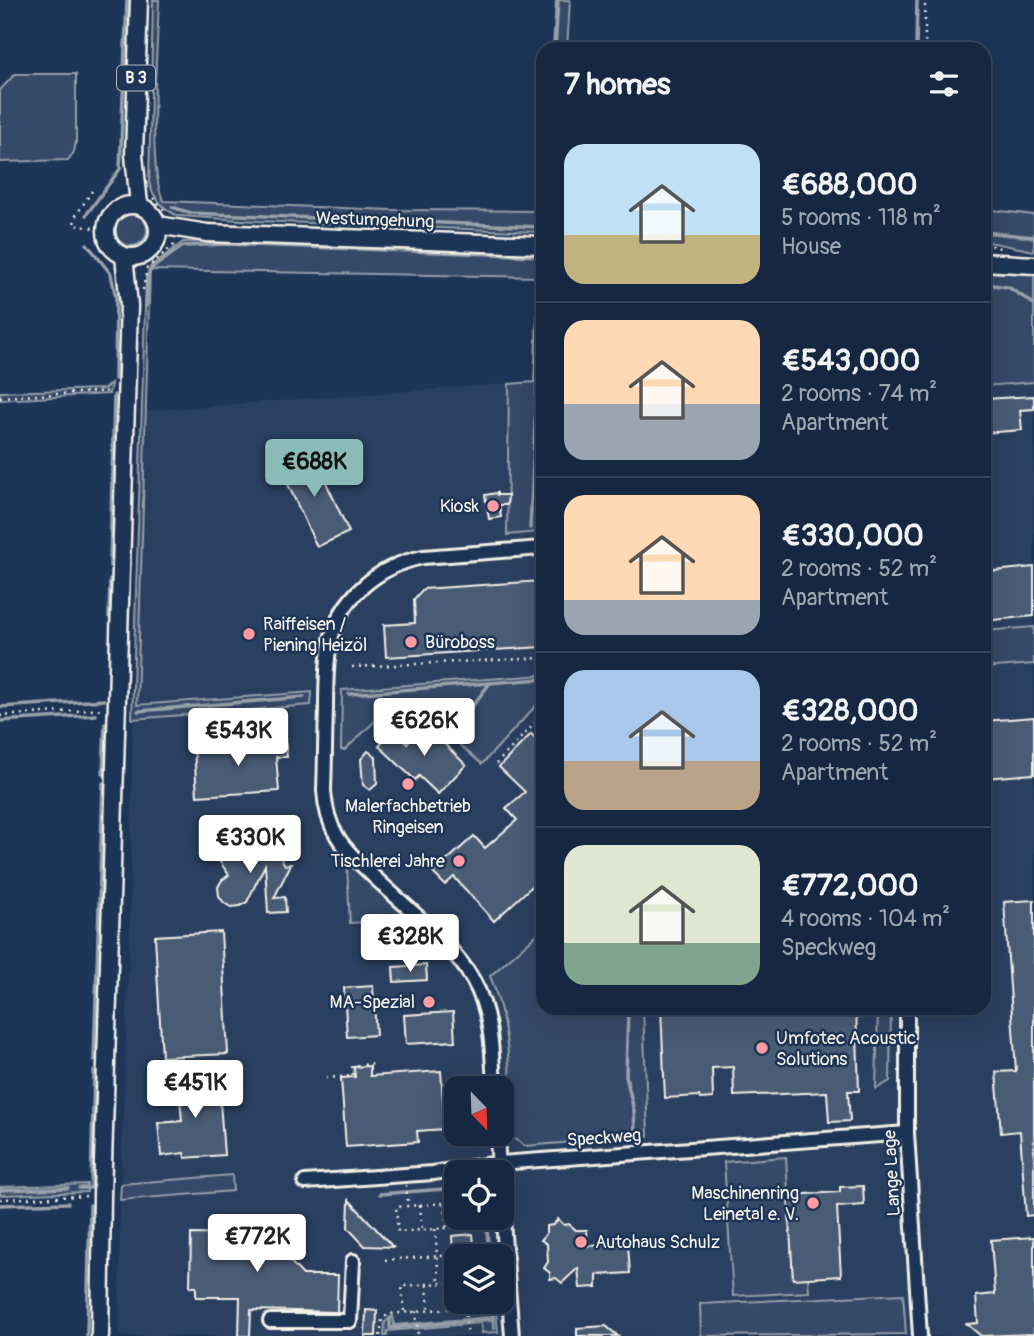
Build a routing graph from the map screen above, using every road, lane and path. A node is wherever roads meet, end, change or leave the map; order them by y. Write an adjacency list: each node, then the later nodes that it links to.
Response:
1 (139, 0): 5 (main road, B 3)
2 (925, 0): 3 (path)
3 (925, 42)
4 (92, 191): 6 (path)
5 (132, 205): 6 (main road); 7 (main road)
6 (106, 230): 9 (main road)
7 (157, 232): 8 (main road, Westumgehung); 9 (main road)
8 (536, 245)
9 (131, 256): 12 (main road)
10 (991, 262): 11 (main road)
11 (1034, 265)
12 (127, 390): 13 (path); 17 (main road)
13 (0, 397)
14 (536, 548): 23 (street)
15 (536, 659): 16 (path)
16 (352, 667)
17 (117, 709): 18 (path); 30 (main road)
18 (0, 716)
19 (536, 722): 20 (path)
20 (496, 764)
21 (907, 1015): 25 (street, Lange Lage)
22 (372, 1070): 24 (path)
23 (493, 1076)
24 (326, 1078)
25 (907, 1133): 26 (street, Speckweg); 57 (street, Lange Lage)
26 (514, 1167)
27 (444, 1172): 28 (street, Speckweg)
28 (305, 1182)
29 (407, 1192): 34 (path)
30 (102, 1196): 31 (path); 52 (main road)
31 (0, 1199)
32 (444, 1203): 33 (path)
33 (420, 1205): 34 (path); 36 (path)
34 (408, 1206): 36 (path)
35 (444, 1228): 37 (path)
36 (422, 1230): 37 (path)
37 (435, 1230): 39 (path)
38 (444, 1255): 39 (path)
39 (437, 1256): 40 (path); 42 (path)
40 (385, 1260)
41 (353, 1261): 51 (street)
42 (439, 1283): 43 (path); 44 (path)
43 (444, 1283)
44 (427, 1284): 47 (path); 48 (path)
45 (444, 1308): 47 (path)
46 (416, 1310): 47 (path); 48 (path); 54 (path)
47 (429, 1310)
48 (404, 1311): 53 (path)
49 (466, 1314): 55 (path)
50 (510, 1314): 56 (street)
51 (270, 1321)
52 (100, 1336)
53 (380, 1336)
54 (418, 1336)
55 (468, 1336)
56 (512, 1336)
57 (920, 1336)

